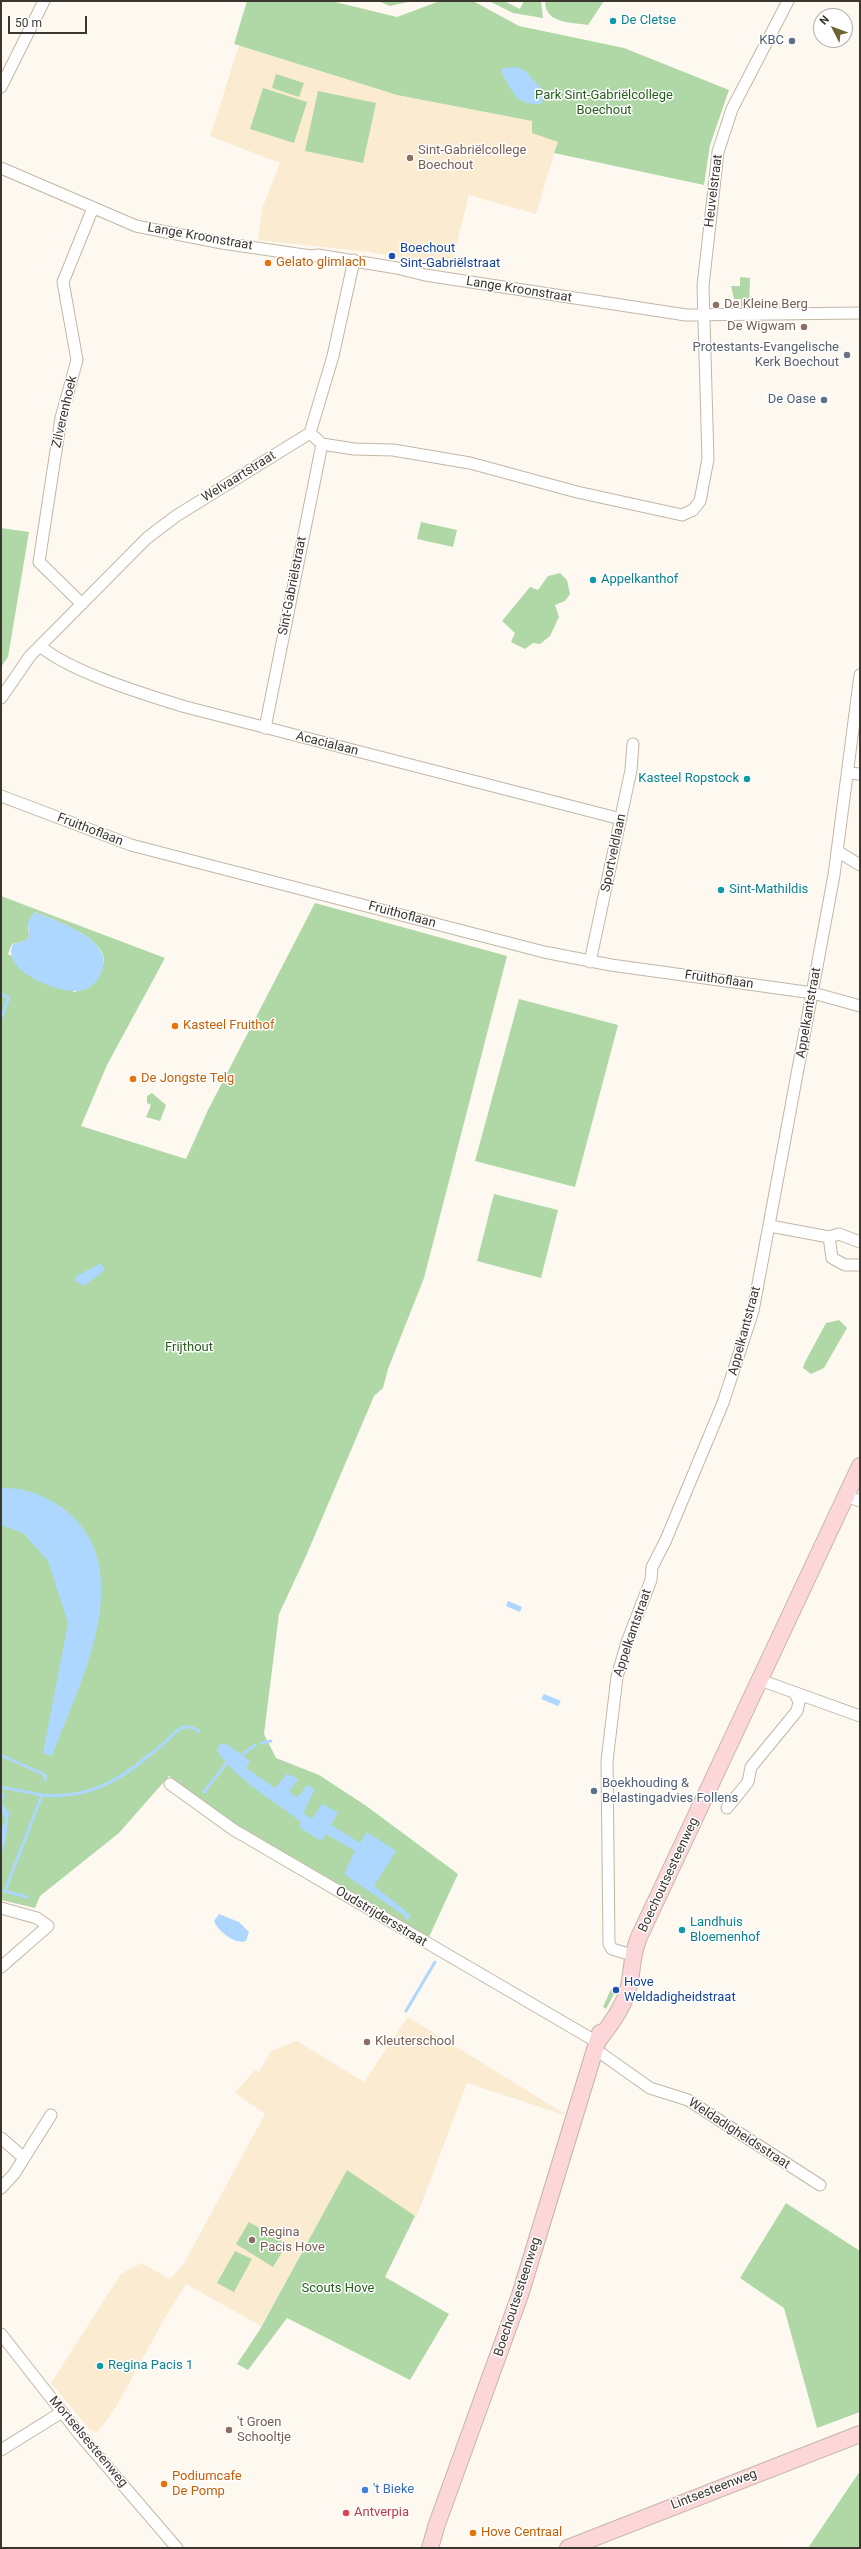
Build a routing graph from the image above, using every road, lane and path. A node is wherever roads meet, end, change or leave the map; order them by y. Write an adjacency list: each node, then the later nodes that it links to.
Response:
1 (44, 1): 3 (street)
2 (788, 1): 8 (street, Heuvelstraat)
3 (1, 87)
4 (1, 168): 5 (street, Lange Kroonstraat)
5 (93, 208): 6 (street, Lange Kroonstraat); 11 (street, Zilverenhoek)
6 (354, 260): 8 (street, Lange Kroonstraat); 9 (street)
7 (860, 313): 8 (street, Lange Kroonstraat)
8 (703, 316): 10 (street, Heuvelstraat)
9 (310, 434): 10 (street); 11 (street, Welvaartstraat)
10 (322, 444): 15 (street, Sint-Gabriëlstraat)
11 (82, 604): 12 (street, Welvaartstraat)
12 (41, 647): 14 (street, Welvaartstraat); 15 (street, Acacialaan)
13 (860, 675): 17 (street, Appelkantstraat)
14 (1, 698)
15 (265, 728): 20 (street, Acacialaan)
16 (633, 744): 20 (street, Sportveldlaan)
17 (848, 773): 18 (street); 21 (street, Appelkantstraat)
18 (860, 774)
19 (1, 796): 23 (street, Fruithoflaan)
20 (621, 819): 23 (street, Sportveldlaan)
21 (837, 851): 22 (street); 24 (street, Appelkantstraat)
22 (860, 866)
23 (590, 962): 24 (street, Fruithoflaan)
24 (813, 993): 25 (street, Fruithoflaan); 26 (street, Appelkantstraat)
25 (860, 1006)
26 (770, 1226): 27 (street); 38 (street, Appelkantstraat)
27 (829, 1237): 28 (street); 29 (street)
28 (860, 1242)
29 (860, 1265)
30 (860, 1466): 31 (street, Boechoutsesteenweg)
31 (853, 1498): 32 (street, Boechoutsesteenweg)
32 (760, 1680): 33 (street); 38 (street, Boechoutsesteenweg)
33 (795, 1693): 34 (street); 36 (street)
34 (860, 1716)
35 (170, 1784): 40 (street, Oudstrijdersstraat)
36 (727, 1808)
37 (1, 1908): 39 (street)
38 (632, 1958): 40 (street, Boechoutsesteenweg)
39 (1, 1967)
40 (596, 2047): 44 (street, Weldadigheidsstraat); 51 (street, Boechoutsesteenweg)
41 (51, 2115): 43 (street)
42 (1, 2138): 43 (street)
43 (24, 2158): 45 (street)
44 (820, 2185)
45 (1, 2188)
46 (1, 2334): 47 (street, Mortselsesteenweg)
47 (62, 2412): 49 (street); 50 (street, Mortselsesteenweg)
48 (860, 2434): 52 (street, Lintsesteenweg)
49 (1, 2450)
50 (177, 2548)
51 (430, 2548)
52 (568, 2548)

